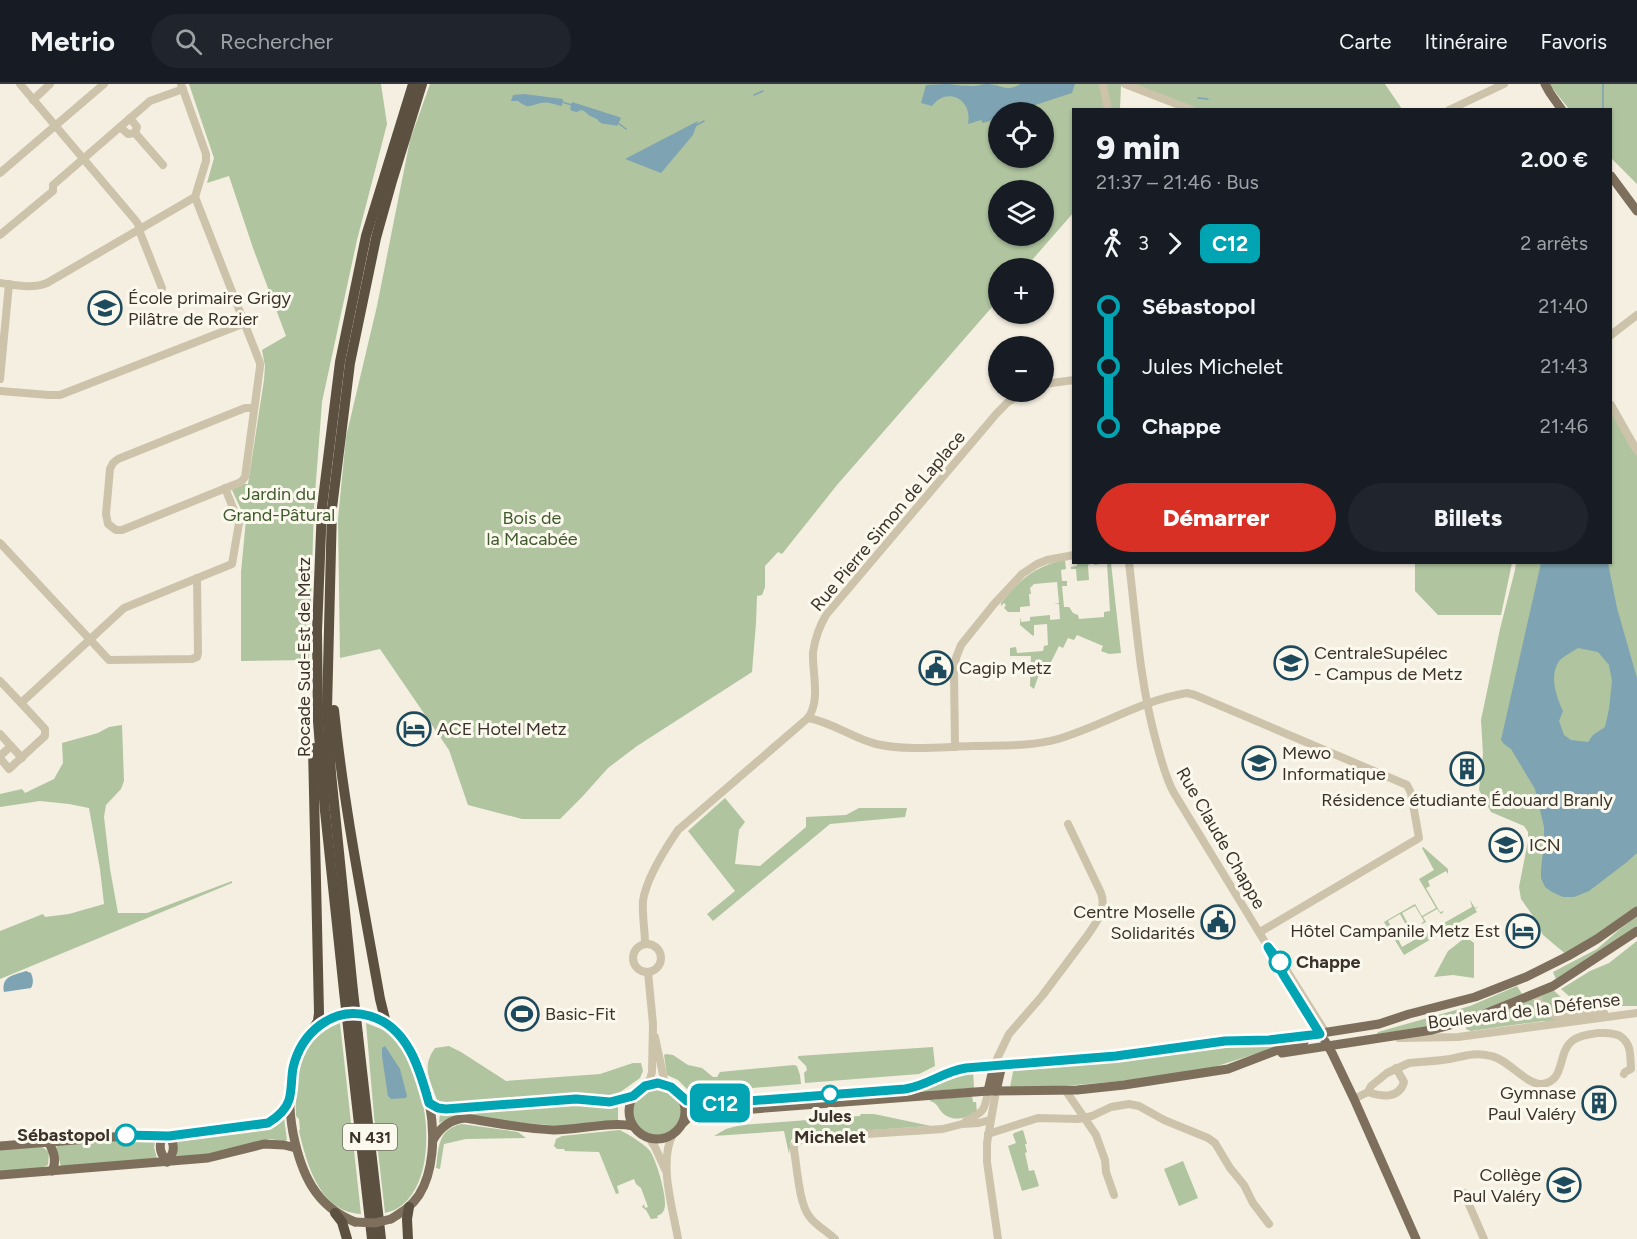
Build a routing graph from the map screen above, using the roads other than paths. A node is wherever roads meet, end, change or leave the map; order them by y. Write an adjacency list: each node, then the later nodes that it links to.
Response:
1 (20, 84): 12 (street)
2 (51, 84): 12 (street)
3 (104, 84): 18 (street)
4 (413, 84): 47 (highway, Rocade Sud-Est de Metz / N 431)
5 (422, 84): 49 (highway, Rocade Sud-Est de Metz / N 431)
6 (1103, 84): 13 (street)
7 (1125, 84): 14 (street)
8 (1504, 84): 15 (street)
9 (1539, 84): 11 (main road)
10 (182, 87): 17 (street); 25 (street)
11 (1548, 89): 16 (main road)
12 (33, 100): 18 (street)
13 (1108, 108)
14 (1187, 108)
15 (1453, 108)
16 (1561, 108)
17 (130, 118): 19 (street); 20 (street)
18 (55, 126): 21 (street); 23 (street)
19 (120, 127): 20 (street); 21 (street)
20 (135, 133): 22 (street)
21 (82, 159): 27 (street); 28 (street)
22 (163, 165)
23 (0, 173)
24 (1612, 177): 26 (main road)
25 (195, 197): 27 (street); 32 (street)
26 (1637, 211)
27 (140, 230): 29 (street); 30 (street)
28 (0, 235)
29 (4, 284): 34 (street)
30 (162, 288)
31 (1637, 315): 33 (street)
32 (245, 323): 37 (street); 40 (street)
33 (1612, 334)
34 (0, 379)
35 (1072, 380): 36 (street)
36 (1054, 383)
37 (0, 391)
38 (1008, 402): 53 (street, Rue Pierre Simon de Laplace)
39 (1612, 407): 41 (street)
40 (254, 408): 42 (street); 42 (street)
41 (1637, 451)
42 (225, 488): 46 (street)
43 (0, 543): 48 (street)
44 (1072, 555): 58 (street)
45 (1129, 564): 52 (street, Rue Claude Chappe)
46 (197, 578): 48 (street); 48 (street)
47 (316, 631): 68 (highway, Rocade Sud-Est de Metz / N 431); 74 (highway)
48 (89, 639): 51 (street)
49 (327, 646): 68 (highway, Rocade Sud-Est de Metz / N 431); 72 (highway)
50 (0, 681): 51 (street)
51 (21, 703): 60 (street)
52 (1147, 705): 58 (street); 64 (street, Rue Claude Chappe); 64 (street)
53 (814, 706): 54 (street, Rue Pierre Simon de Laplace); 55 (street)
54 (808, 718): 55 (street); 65 (street, Rue Pierre Simon de Laplace)
55 (834, 727): 58 (street)
56 (0, 734): 57 (street)
57 (11, 746): 59 (street); 60 (street)
58 (955, 747)
59 (0, 757): 60 (street)
60 (22, 758)
61 (1068, 824): 78 (street)
62 (1637, 911): 67 (main road)
63 (1637, 931): 69 (main road)
64 (1260, 932): 77 (street, Rue Claude Chappe)
65 (645, 944): 66 (street); 66 (street)
66 (648, 972): 73 (street)
67 (1529, 976): 69 (main road); 77 (main road)
68 (349, 991): 75 (highway, Rocade Sud-Est de Metz / N 431, bridge)
69 (1536, 994): 71 (street); 76 (main road)
70 (1637, 1012): 71 (street, Boulevard de la Défense)
71 (1625, 1014): 76 (street, Boulevard de la Défense)
72 (386, 1023): 74 (main road); 90 (main road)
73 (652, 1024): 81 (street); 82 (street)
74 (310, 1033): 89 (main road)
75 (354, 1036): 115 (highway, Rocade Sud-Est de Metz / N 431); 116 (highway, Rocade Sud-Est de Metz / N 431)
76 (1379, 1038): 77 (main road)
77 (1327, 1039): 78 (main road); 83 (main road); 88 (main road)
78 (998, 1065): 84 (main road); 87 (main road)
79 (1396, 1068): 80 (street); 85 (street); 85 (street)
80 (1624, 1074)
81 (665, 1084): 82 (main road); 87 (main road)
82 (645, 1086): 86 (main road)
83 (1066, 1090): 84 (main road); 91 (street)
84 (992, 1091): 92 (street); 93 (main road); 94 (street)
85 (1368, 1092): 88 (street)
86 (633, 1096): 90 (main road); 95 (main road)
87 (681, 1096): 93 (main road)
88 (1354, 1099): 121 (main road)
89 (289, 1101): 99 (main road); 104 (main road)
90 (429, 1103): 102 (main road)
91 (1085, 1118): 96 (street); 110 (street); 113 (street)
92 (990, 1120): 94 (street); 96 (street); 98 (street)
93 (682, 1124): 97 (main road)
94 (962, 1124): 119 (street)
95 (633, 1126): 100 (main road); 102 (main road)
96 (1008, 1127): 98 (street)
97 (673, 1134): 100 (main road); 107 (street)
98 (988, 1134): 120 (street)
99 (166, 1136): 101 (main road); 105 (main road)
100 (649, 1138): 107 (street)
101 (48, 1142): 103 (main road); 106 (main road)
102 (432, 1142): 111 (main road)
103 (0, 1146)
104 (296, 1148): 105 (main road); 112 (main road)
105 (167, 1162): 106 (main road)
106 (52, 1171): 108 (main road)
107 (667, 1173): 118 (street)
108 (0, 1175)
109 (1464, 1193): 122 (street)
110 (1114, 1195)
111 (409, 1207): 112 (main road, bridge); 117 (highway)
112 (335, 1213): 114 (highway)
113 (1269, 1224)
114 (347, 1239)
115 (372, 1239)
116 (381, 1239)
117 (408, 1239)
118 (678, 1239)
119 (835, 1239)
120 (998, 1239)
121 (1416, 1239)
122 (1484, 1239)

